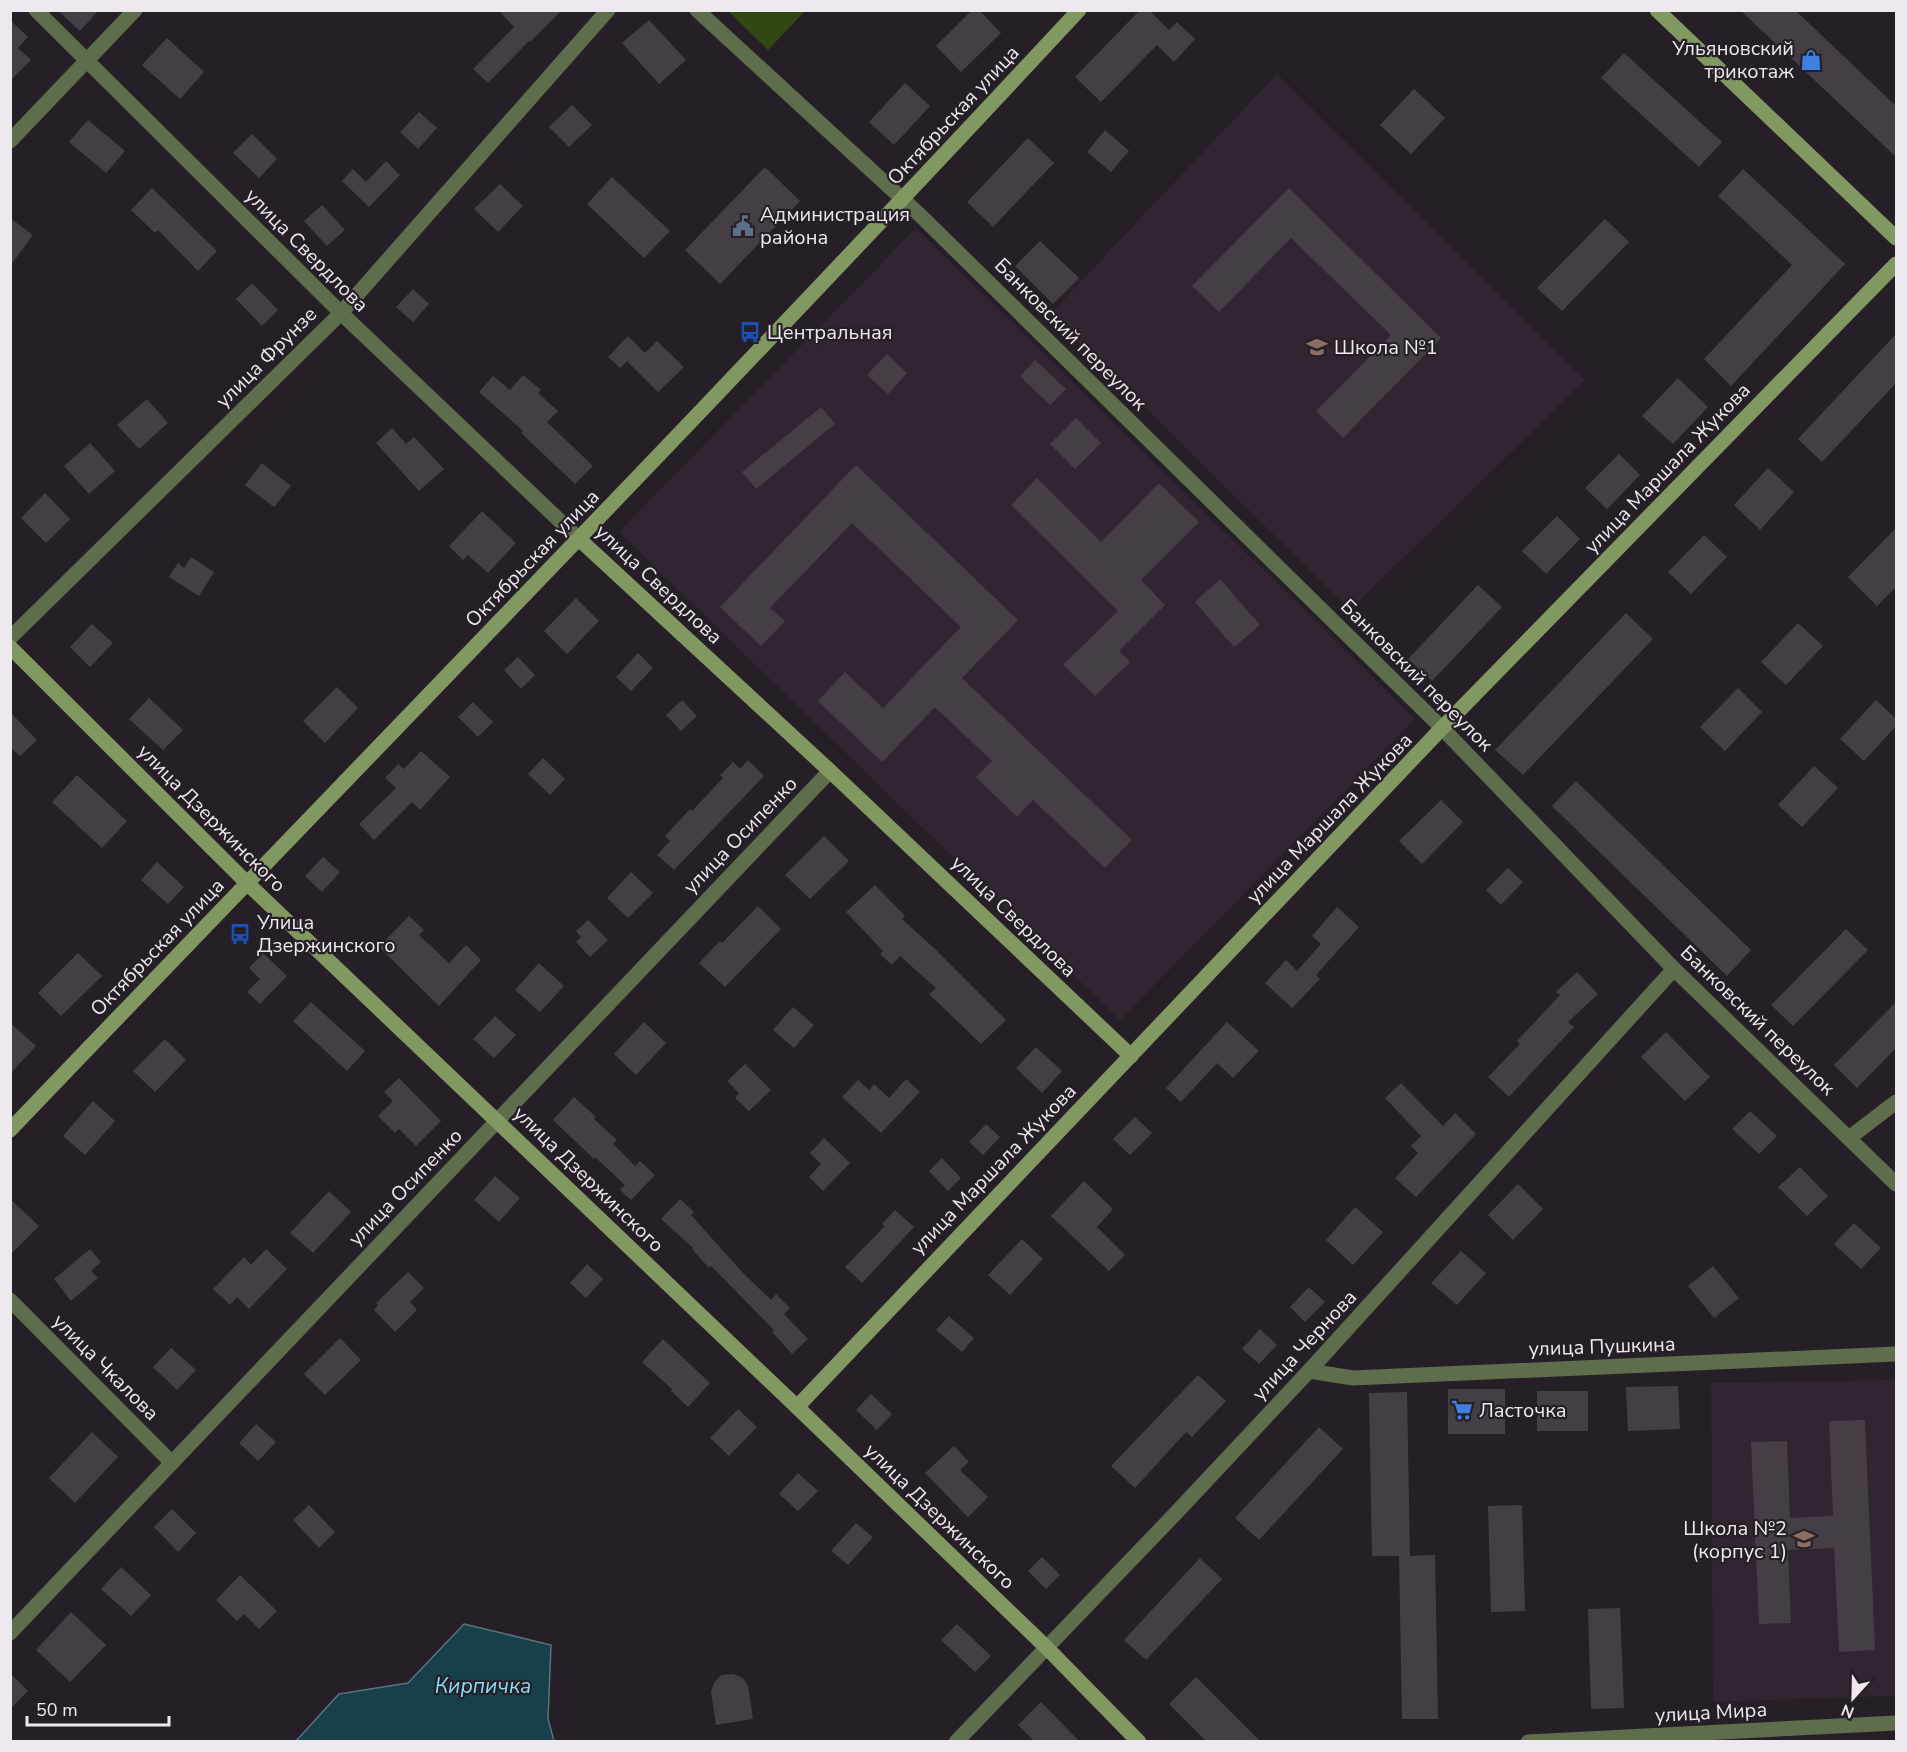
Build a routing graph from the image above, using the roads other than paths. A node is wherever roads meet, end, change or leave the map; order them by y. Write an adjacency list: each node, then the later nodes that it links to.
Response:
1 (36, 10): 7 (street, улица Свердлова)
2 (135, 10): 7 (street)
3 (608, 10): 12 (street, улица Фрунзе)
4 (697, 10): 9 (street, Банковский переулок)
5 (1079, 10): 9 (street, Октябрьская улица)
6 (1657, 10): 10 (street)
7 (87, 62): 8 (street); 12 (street, улица Свердлова)
8 (10, 141)
9 (904, 199): 13 (street, Октябрьская улица); 16 (street, Банковский переулок)
10 (1896, 238)
11 (1896, 264): 16 (street, улица Маршала Жукова)
12 (341, 313): 13 (street, улица Свердлова); 14 (street, улица Фрунзе)
13 (579, 539): 17 (street, улица Свердлова); 18 (street, Октябрьская улица)
14 (10, 638)
15 (10, 647): 18 (street, улица Дзержинского)
16 (1442, 729): 19 (street, Банковский переулок); 20 (street, улица Маршала Жукова)
17 (830, 771): 20 (street, улица Свердлова); 22 (street, улица Осипенко)
18 (247, 883): 22 (street, улица Дзержинского); 23 (street, Октябрьская улица)
19 (1674, 969): 24 (street, Банковский переулок); 28 (street, улица Чернова)
20 (1131, 1056): 29 (street, улица Маршала Жукова)
21 (1896, 1102): 24 (street)
22 (497, 1121): 29 (street, улица Дзержинского); 30 (street, улица Осипенко)
23 (10, 1130)
24 (1850, 1138): 25 (street, Банковский переулок)
25 (1896, 1184)
26 (10, 1300): 30 (street, улица Чкалова)
27 (1896, 1354): 28 (street, улица Пушкина)
28 (1309, 1371): 32 (street, улица Чернова)
29 (797, 1407): 32 (street, улица Дзержинского)
30 (172, 1463): 31 (street, улица Осипенко)
31 (10, 1632)
32 (1047, 1648): 34 (street, улица Чернова); 35 (street, улица Дзержинского)
33 (1896, 1724): 36 (street, улица Мира)
34 (956, 1742)
35 (1139, 1742)
36 (1528, 1742)

